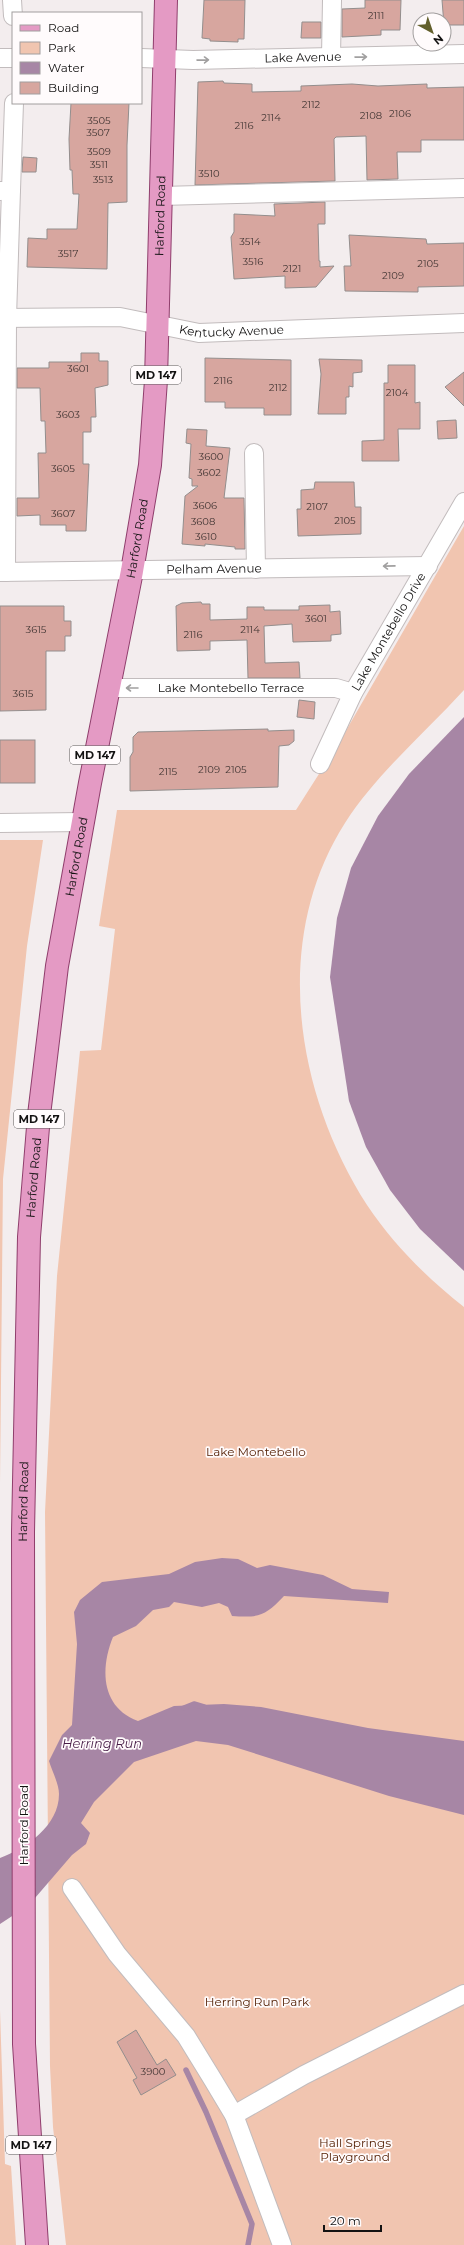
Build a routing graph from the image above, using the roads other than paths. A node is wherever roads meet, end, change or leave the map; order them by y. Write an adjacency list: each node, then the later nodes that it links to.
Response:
1 (12, 0): 4 (street)
2 (166, 0): 10 (main road, Harford Road / MD 147)
3 (332, 0): 6 (street)
4 (13, 12)
5 (464, 54): 6 (street, Lake Avenue, one-way to 5)
6 (331, 57): 10 (street, Lake Avenue, one-way to 6)
7 (0, 58): 8 (street)
8 (12, 58)
9 (142, 58): 10 (street, Lake Avenue)
10 (164, 59): 14 (main road, Harford Road / MD 147)
11 (14, 104): 13 (street)
12 (464, 188): 14 (street)
13 (6, 190): 15 (street)
14 (161, 196): 17 (main road, Harford Road / MD 147)
15 (3, 318): 17 (street, Kentucky Avenue); 18 (street)
16 (464, 323): 17 (street, Kentucky Avenue)
17 (158, 326): 23 (main road, Harford Road / MD 147)
18 (3, 447): 24 (street)
19 (254, 453): 22 (street)
20 (464, 502): 21 (street, Lake Montebello Drive)
21 (428, 566): 22 (street, Pelham Avenue, one-way to 22); 26 (street, Lake Montebello Drive)
22 (256, 569): 23 (street, Pelham Avenue)
23 (132, 571): 24 (street, Pelham Avenue); 25 (main road, Harford Road / MD 147)
24 (3, 572)
25 (109, 688): 26 (street, Lake Montebello Terrace, one-way to 25); 28 (main road, Harford Road / MD 147)
26 (353, 693): 27 (street, Lake Montebello Drive)
27 (320, 764)
28 (82, 822): 29 (street); 33 (main road, Harford Road / MD 147)
29 (0, 823)
30 (72, 1888): 32 (street)
31 (464, 1994): 32 (street)
32 (234, 2115): 34 (street)
33 (37, 2245)
34 (282, 2245)

